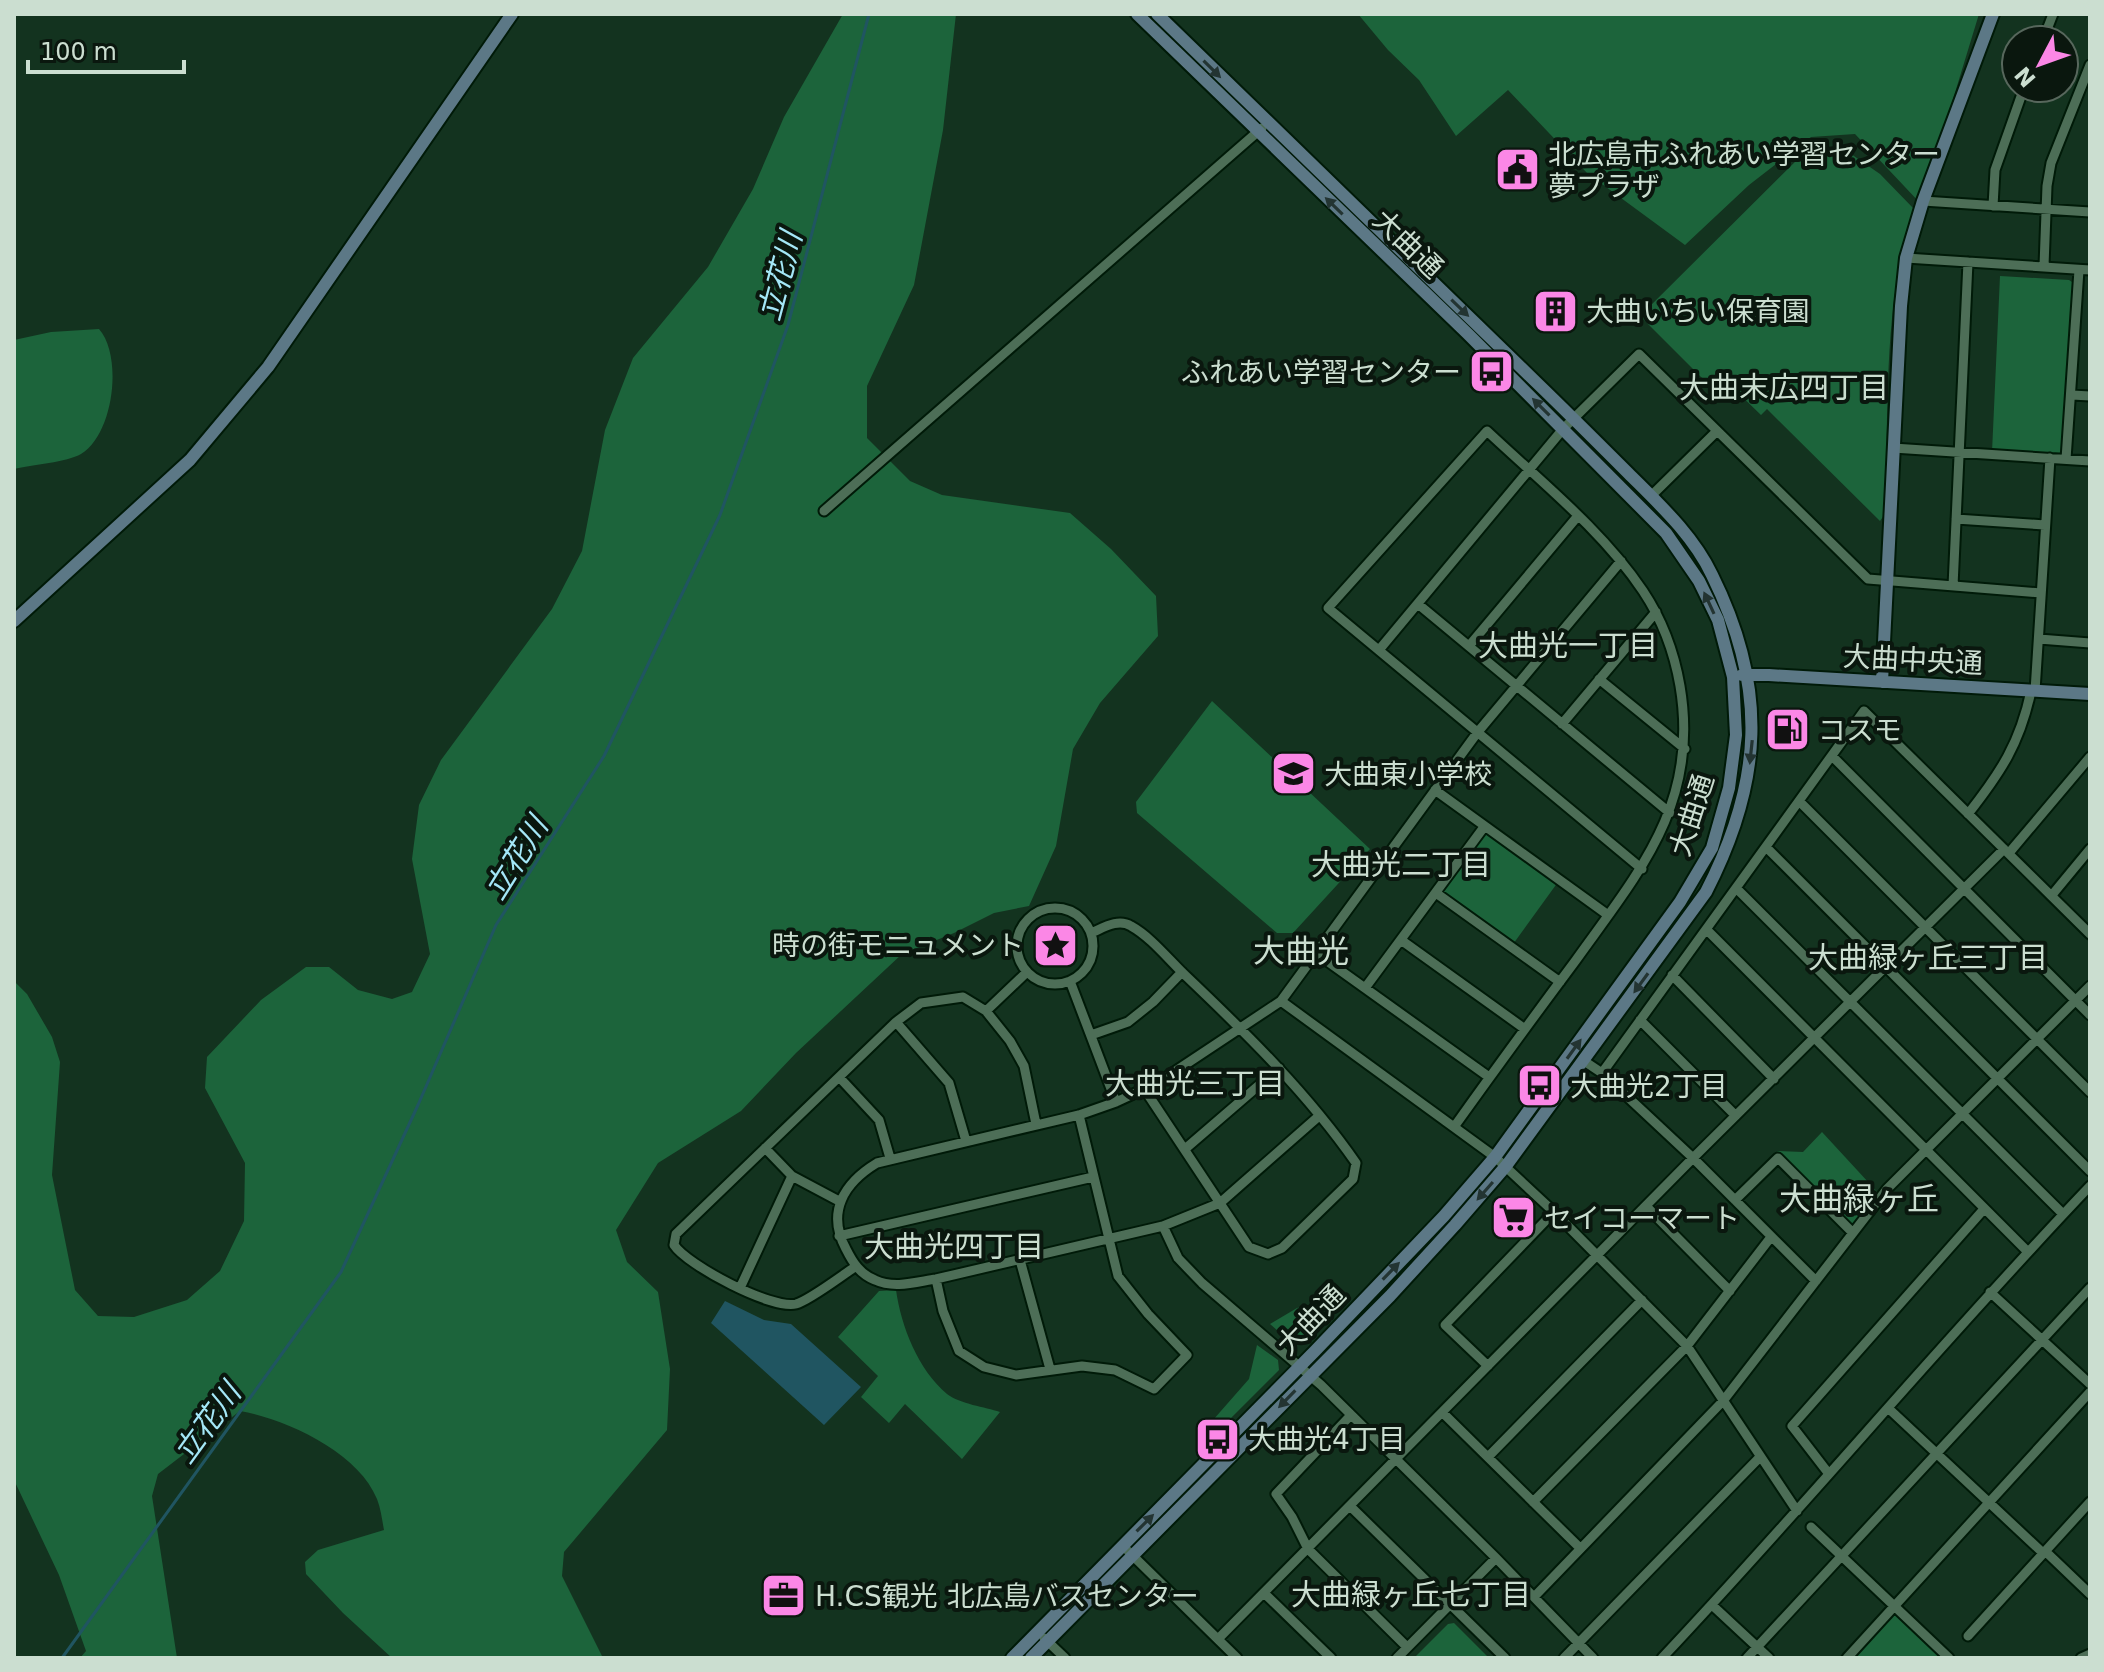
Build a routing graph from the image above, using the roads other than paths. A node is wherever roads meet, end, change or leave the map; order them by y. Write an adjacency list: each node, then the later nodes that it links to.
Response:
1 (512, 14): 40 (street)
2 (1137, 14): 7 (street, 大曲通)
3 (1157, 14): 7 (street, 大曲通, one-way to 7)
4 (1993, 14): 8 (street)
5 (2090, 65): 10 (street)
6 (2018, 104): 9 (street)
7 (1262, 127): 20 (street, 大曲通, one-way to 20); 21 (street, 大曲通, one-way to 7); 30 (street)
8 (1923, 201): 9 (street); 12 (street)
9 (1993, 206): 10 (street)
10 (2046, 210): 11 (street); 14 (street)
11 (2090, 212)
12 (1906, 258): 13 (street); 23 (street)
13 (1968, 262): 14 (street); 24 (street)
14 (2044, 266): 15 (street)
15 (2085, 270): 16 (street)
16 (2076, 332): 17 (street); 18 (street)
17 (2090, 333)
18 (2072, 395): 19 (street); 26 (street)
19 (2090, 396)
20 (1573, 419): 21 (street); 22 (street); 29 (street, 大曲通)
21 (1563, 429): 28 (street); 46 (street, 大曲通, one-way to 21)
22 (1716, 432): 29 (street); 35 (street)
23 (1893, 448): 24 (street); 35 (street)
24 (1958, 452): 25 (street); 32 (street)
25 (2050, 458): 26 (street); 33 (street)
26 (2066, 459): 27 (street)
27 (2090, 461)
28 (1528, 470): 31 (street); 38 (street); 44 (street)
29 (1651, 496): 45 (street, 大曲通)
30 (824, 511)
31 (1577, 517): 34 (street); 43 (street)
32 (1956, 519): 33 (street); 36 (street)
33 (2045, 525): 37 (street)
34 (1621, 561): 39 (street); 49 (street)
35 (1886, 582): 36 (street); 48 (street)
36 (1953, 586): 37 (street)
37 (2041, 593): 41 (street)
38 (1418, 604): 43 (street); 44 (street)
39 (1656, 612): 47 (street); 54 (street)
40 (14, 621)
41 (2039, 639): 42 (street); 50 (street)
42 (2090, 643)
43 (1469, 646): 49 (street)
44 (1379, 650): 53 (street)
45 (1747, 675): 46 (street, 大曲中央通); 48 (street, 大曲中央通); 97 (street, 大曲通, one-way to 97)
46 (1733, 677): 117 (street, 大曲通, one-way to 46)
47 (1599, 679): 52 (street); 54 (street)
48 (1882, 682): 50 (street, 大曲中央通)
49 (1517, 686): 52 (street); 53 (street)
50 (2033, 691): 51 (street, 大曲中央通); 60 (street)
51 (2090, 694)
52 (1562, 724): 59 (street)
53 (1477, 733): 57 (street); 65 (street)
54 (1685, 749): 59 (street)
55 (1832, 756): 58 (street); 60 (street); 67 (street)
56 (2090, 757): 64 (street)
57 (1435, 790): 61 (street); 76 (street)
58 (1799, 801): 62 (street); 71 (street)
59 (1670, 813): 65 (street)
60 (1968, 814): 64 (street)
61 (1484, 827): 68 (street); 70 (street)
62 (1766, 847): 66 (street); 77 (street)
63 (2090, 849): 69 (street)
64 (2006, 851): 67 (street); 69 (street)
65 (1642, 869): 70 (street)
66 (1736, 888): 72 (street); 87 (street)
67 (1964, 889): 71 (street); 85 (street)
68 (1436, 893): 75 (street); 82 (street)
69 (2052, 895): 74 (street)
70 (1608, 915): 82 (street)
71 (1925, 928): 77 (street); 96 (street)
72 (1707, 930): 80 (street); 95 (street)
73 (1091, 933): 78 (street); 79 (street); 81 (street)
74 (2090, 934)
75 (1401, 940): 84 (street); 93 (street)
76 (1316, 953): 84 (street); 86 (street)
77 (1885, 967): 87 (street); 103 (street)
78 (1027, 972): 81 (street); 88 (street)
79 (1182, 972): 92 (street); 94 (street)
80 (1672, 975): 90 (street); 102 (street)
81 (1070, 981): 94 (street)
82 (1560, 982): 93 (street)
83 (2090, 986): 85 (street)
84 (1365, 988): 101 (street)
85 (2075, 1000): 89 (street); 96 (street)
86 (1281, 1001): 92 (street); 112 (street)
87 (1850, 1002): 95 (street); 107 (street)
88 (986, 1011): 91 (street); 111 (street)
89 (2090, 1015)
90 (1640, 1020): 99 (street); 109 (street)
91 (896, 1022): 100 (street); 113 (street)
92 (1242, 1029): 98 (street); 104 (street)
93 (1525, 1029): 101 (street)
94 (1091, 1035): 106 (street)
95 (1814, 1038): 102 (street); 116 (street)
96 (2037, 1039): 103 (street); 105 (street)
97 (1584, 1061): 99 (street); 120 (street, 大曲通)
98 (1279, 1068): 110 (street); 115 (street)
99 (1602, 1073): 119 (street)
100 (839, 1077): 114 (street); 118 (street)
101 (1489, 1077): 112 (street)
102 (1774, 1079): 109 (street)
103 (1997, 1079): 107 (street); 121 (street)
104 (1145, 1090): 106 (street); 115 (street)
105 (2090, 1092)
106 (1116, 1102): 108 (street)
107 (1961, 1114): 116 (street); 131 (street)
108 (1079, 1115): 111 (street); 123 (street)
109 (1735, 1115): 119 (street)
110 (1319, 1116): 127 (street); 127 (street)
111 (1036, 1124): 113 (street)
112 (1454, 1127): 117 (street)
113 (966, 1141): 118 (street)
114 (765, 1148): 122 (street); 143 (street)
115 (1185, 1149): 127 (street)
116 (1925, 1150): 129 (street); 133 (street)
117 (1495, 1157): 120 (street); 152 (street, 大曲通, one-way to 117)
118 (890, 1158): 126 (street)
119 (1693, 1158): 125 (street); 128 (street)
120 (1506, 1166): 130 (street); 152 (street, 大曲通, one-way to 152)
121 (2090, 1171)
122 (792, 1176): 126 (street); 143 (street)
123 (1093, 1177): 134 (street); 135 (street)
124 (2090, 1186): 131 (street)
125 (1735, 1200): 133 (street); 136 (street)
126 (839, 1201): 134 (street)
127 (1220, 1203): 132 (street)
128 (1646, 1206): 138 (street); 145 (street)
129 (1984, 1209): 137 (street); 163 (street)
130 (1554, 1212): 138 (street); 150 (street)
131 (2063, 1214): 137 (street)
132 (1163, 1226): 135 (street); 152 (street)
133 (1853, 1233): 142 (street)
134 (839, 1236): 140 (street)
135 (1111, 1237): 139 (street); 151 (street)
136 (1771, 1237): 142 (street); 145 (street)
137 (2027, 1251): 146 (street)
138 (1596, 1255): 147 (street); 150 (street)
139 (1020, 1260): 141 (street); 151 (street)
140 (855, 1267): 141 (street); 143 (street)
141 (936, 1279): 151 (street)
142 (1816, 1281): 155 (street)
143 (740, 1288)
144 (2090, 1288): 148 (street)
145 (1730, 1291): 149 (street)
146 (1990, 1292): 148 (street); 156 (street)
147 (1642, 1300): 149 (street); 160 (street)
148 (2041, 1340): 153 (street); 159 (street)
149 (1687, 1346): 155 (street); 164 (street)
150 (1488, 1366): 157 (street)
151 (1050, 1369)
152 (1305, 1370): 158 (street); 172 (street, 大曲通)
153 (2090, 1384)
154 (2090, 1392): 166 (street)
155 (1723, 1401): 161 (street); 170 (street)
156 (1888, 1408): 159 (street); 163 (street)
157 (1443, 1413): 160 (street); 162 (street)
158 (1351, 1415): 162 (street); 171 (street)
159 (1936, 1453): 166 (street); 174 (street)
160 (1488, 1457): 164 (street)
161 (1760, 1457): 168 (street); 185 (street)
162 (1395, 1459): 167 (street); 175 (street)
163 (1829, 1474): 168 (street)
164 (1533, 1502): 170 (street)
165 (2090, 1502): 173 (street)
166 (1989, 1503): 173 (street); 181 (street)
167 (1350, 1506): 171 (street); 179 (street)
168 (1797, 1511): 180 (street)
169 (1811, 1527): 174 (street)
170 (1580, 1548): 178 (street)
171 (1308, 1549): 176 (street); 186 (street)
172 (1127, 1551): 182 (street, 大曲通); 184 (street)
173 (2044, 1552): 177 (street); 183 (street)
174 (1842, 1556): 181 (street); 187 (street)
175 (1496, 1558): 178 (street); 179 (street)
176 (1264, 1593): 184 (street); 193 (street)
177 (2090, 1594)
178 (1534, 1597): 185 (street)
179 (1452, 1605): 186 (street); 195 (street)
180 (1712, 1605): 187 (street); 198 (street)
181 (1896, 1605): 201 (street); 202 (street)
182 (1042, 1636): 189 (street, 大曲通); 190 (street, 大曲通); 191 (street)
183 (1968, 1636)
184 (1218, 1639): 192 (street)
185 (1579, 1644): 196 (street); 197 (street)
186 (1407, 1647): 194 (street)
187 (1757, 1647): 199 (street); 200 (street)
188 (2090, 1654): 203 (street)
189 (1012, 1658)
190 (1031, 1658)
191 (1065, 1658)
192 (1237, 1658)
193 (1331, 1658)
194 (1397, 1658)
195 (1505, 1658)
196 (1564, 1658)
197 (1593, 1658)
198 (1662, 1658)
199 (1747, 1658)
200 (1769, 1658)
201 (1847, 1658)
202 (1949, 1658)
203 (2081, 1658)

